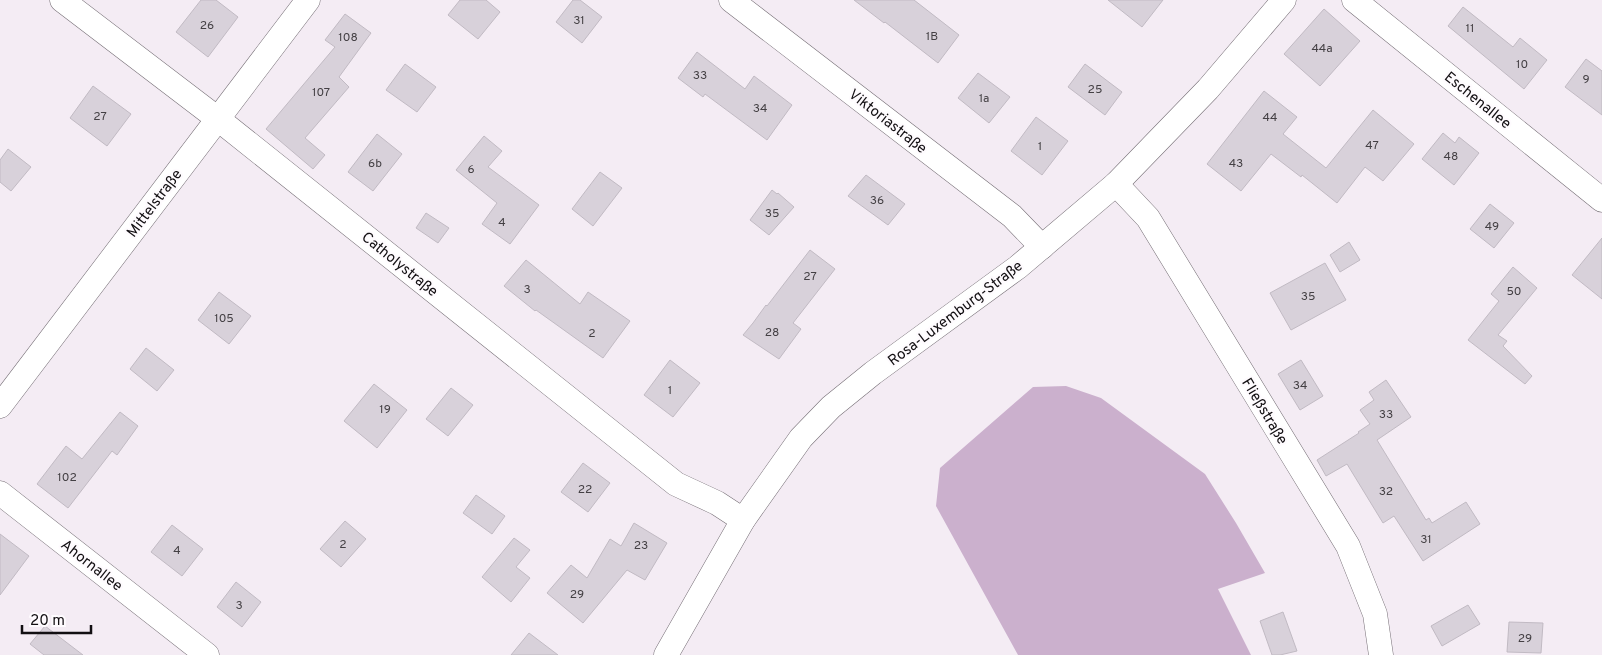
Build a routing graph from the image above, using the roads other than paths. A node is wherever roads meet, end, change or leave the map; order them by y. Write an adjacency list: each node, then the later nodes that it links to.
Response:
1 (62, 0): 6 (street, Catholystraße)
2 (308, 0): 6 (street, Mittelstraße)
3 (731, 0): 9 (street, Viktoriastraße)
4 (1284, 0): 7 (street, Rosa-Luxemburg-Straße)
5 (1354, 0): 8 (street, Eschenallee)
6 (218, 119): 10 (street, Mittelstraße); 12 (street, Catholystraße)
7 (1116, 184): 9 (street, Rosa-Luxemburg-Straße); 15 (street, Fließstraße)
8 (1602, 200)
9 (1042, 247): 12 (street, Rosa-Luxemburg-Straße)
10 (0, 406)
11 (0, 493): 13 (street, Ahornallee)
12 (743, 520): 14 (street, Rosa-Luxemburg-Straße)
13 (207, 655)
14 (666, 655)
15 (1381, 655)

